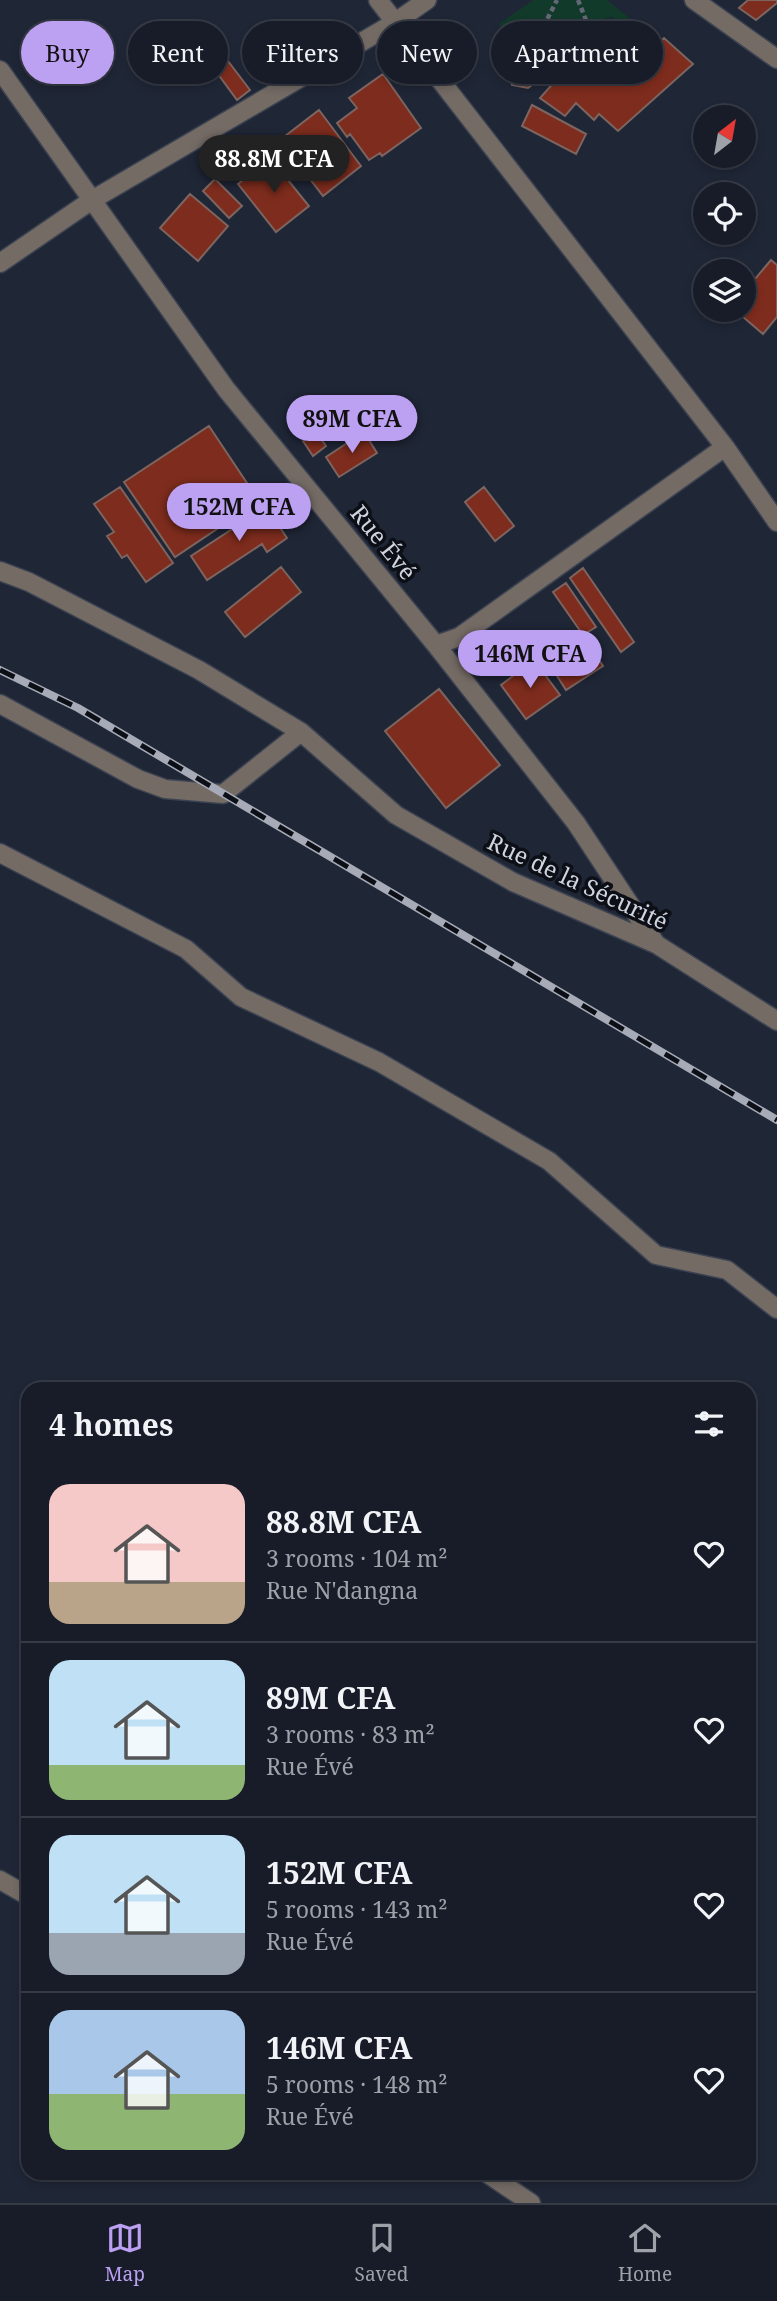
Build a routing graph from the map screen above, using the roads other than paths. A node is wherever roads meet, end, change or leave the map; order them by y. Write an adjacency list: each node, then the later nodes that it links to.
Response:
1 (378, 0): 4 (street)
2 (427, 0): 5 (street)
3 (694, 0): 7 (street)
4 (393, 21)
5 (397, 21)
6 (377, 33): 10 (street)
7 (777, 59)
8 (0, 70): 10 (street, Rue Évé)
9 (442, 84): 12 (street)
10 (92, 200): 11 (street); 15 (street, Rue Évé)
11 (0, 263)
12 (725, 447): 13 (street); 15 (street)
13 (777, 522)
14 (0, 571): 17 (street, Rue de la Sécurité)
15 (436, 645): 19 (street, Rue Évé)
16 (0, 704): 17 (street)
17 (301, 732): 19 (street, Rue de la Sécurité)
18 (0, 853): 21 (street)
19 (656, 944): 20 (street, Rue de la Sécurité)
20 (777, 1021)
21 (777, 1309)
22 (0, 1880): 23 (street)
23 (21, 1892)
24 (497, 2180): 25 (street)
25 (531, 2203)

